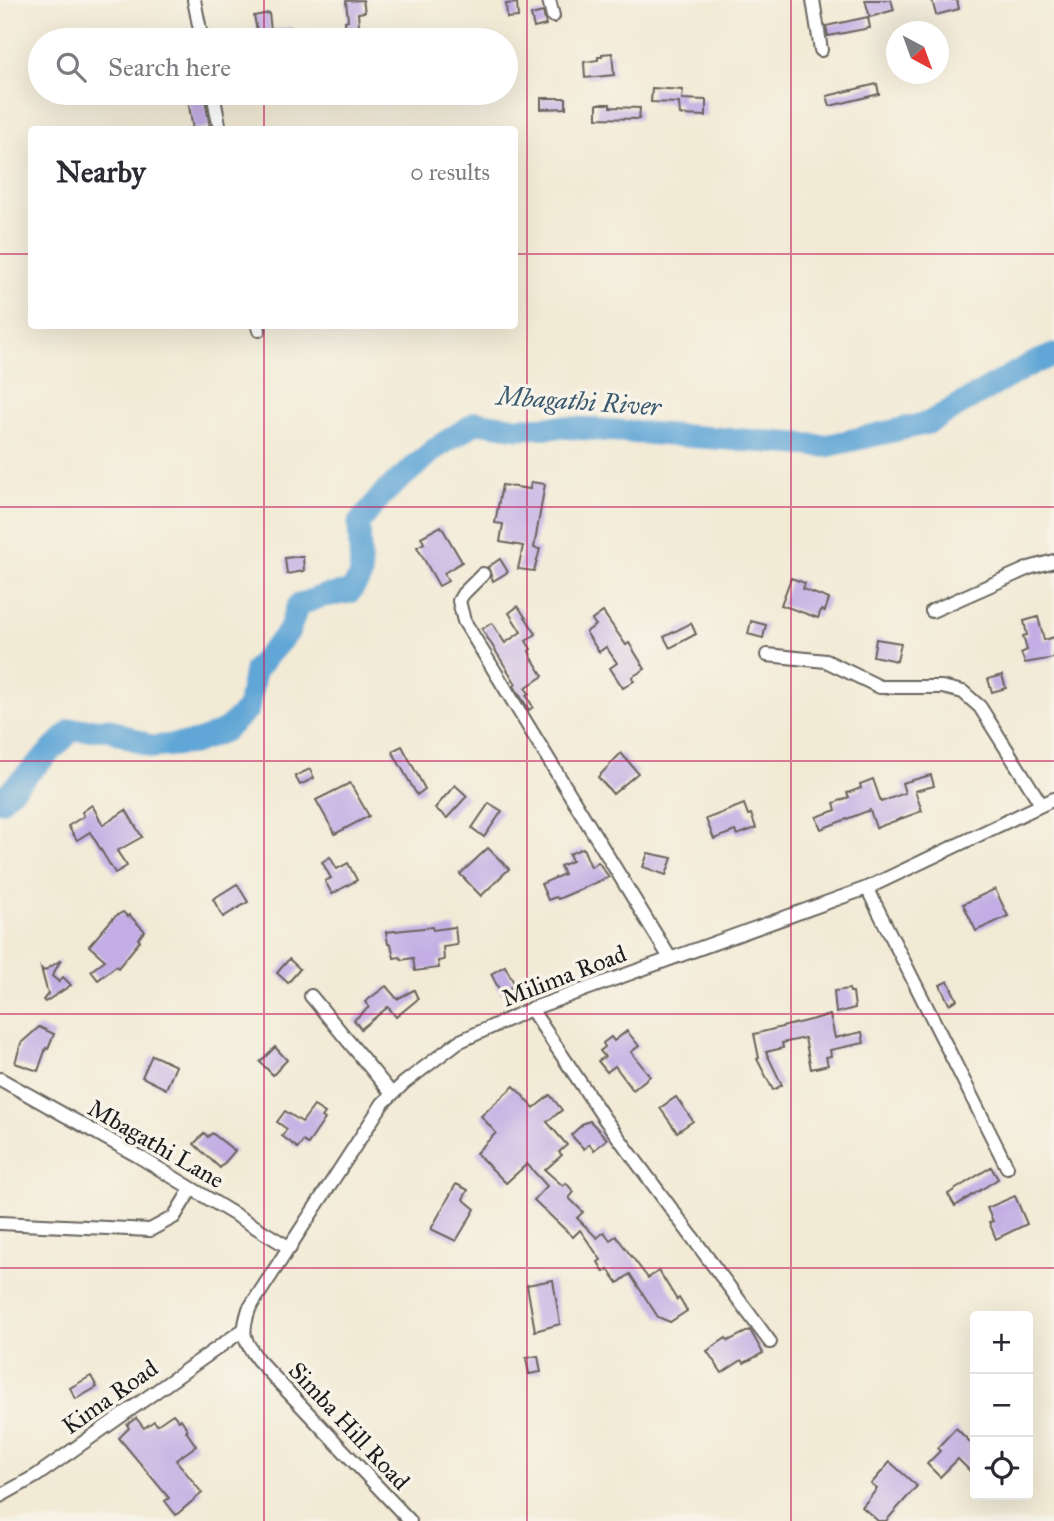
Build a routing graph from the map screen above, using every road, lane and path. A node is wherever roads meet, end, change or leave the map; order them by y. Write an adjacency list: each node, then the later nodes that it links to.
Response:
1 (194, 0): 5 (street)
2 (549, 0): 4 (street)
3 (813, 0): 6 (street)
4 (553, 16)
5 (200, 28)
6 (821, 50)
7 (215, 105): 8 (street)
8 (219, 126)
9 (1054, 561): 11 (street)
10 (483, 574): 16 (street)
11 (932, 611)
12 (767, 655): 14 (street)
13 (1054, 799): 14 (street, Milima Road)
14 (1041, 804): 15 (street, Milima Road)
15 (867, 888): 16 (street, Milima Road); 21 (street)
16 (670, 958): 18 (street, Milima Road)
17 (311, 996): 20 (street)
18 (531, 1009): 20 (street, Milima Road); 26 (street)
19 (0, 1079): 22 (street, Mbagathi Lane)
20 (392, 1094): 24 (street, Milima Road)
21 (1007, 1167)
22 (191, 1189): 23 (street); 24 (street, Mbagathi Lane)
23 (0, 1223)
24 (290, 1248): 25 (street, Milima Road)
25 (243, 1330): 27 (street, Kima Road); 28 (street, Simba Hill Road)
26 (770, 1342)
27 (0, 1496)
28 (410, 1521)

